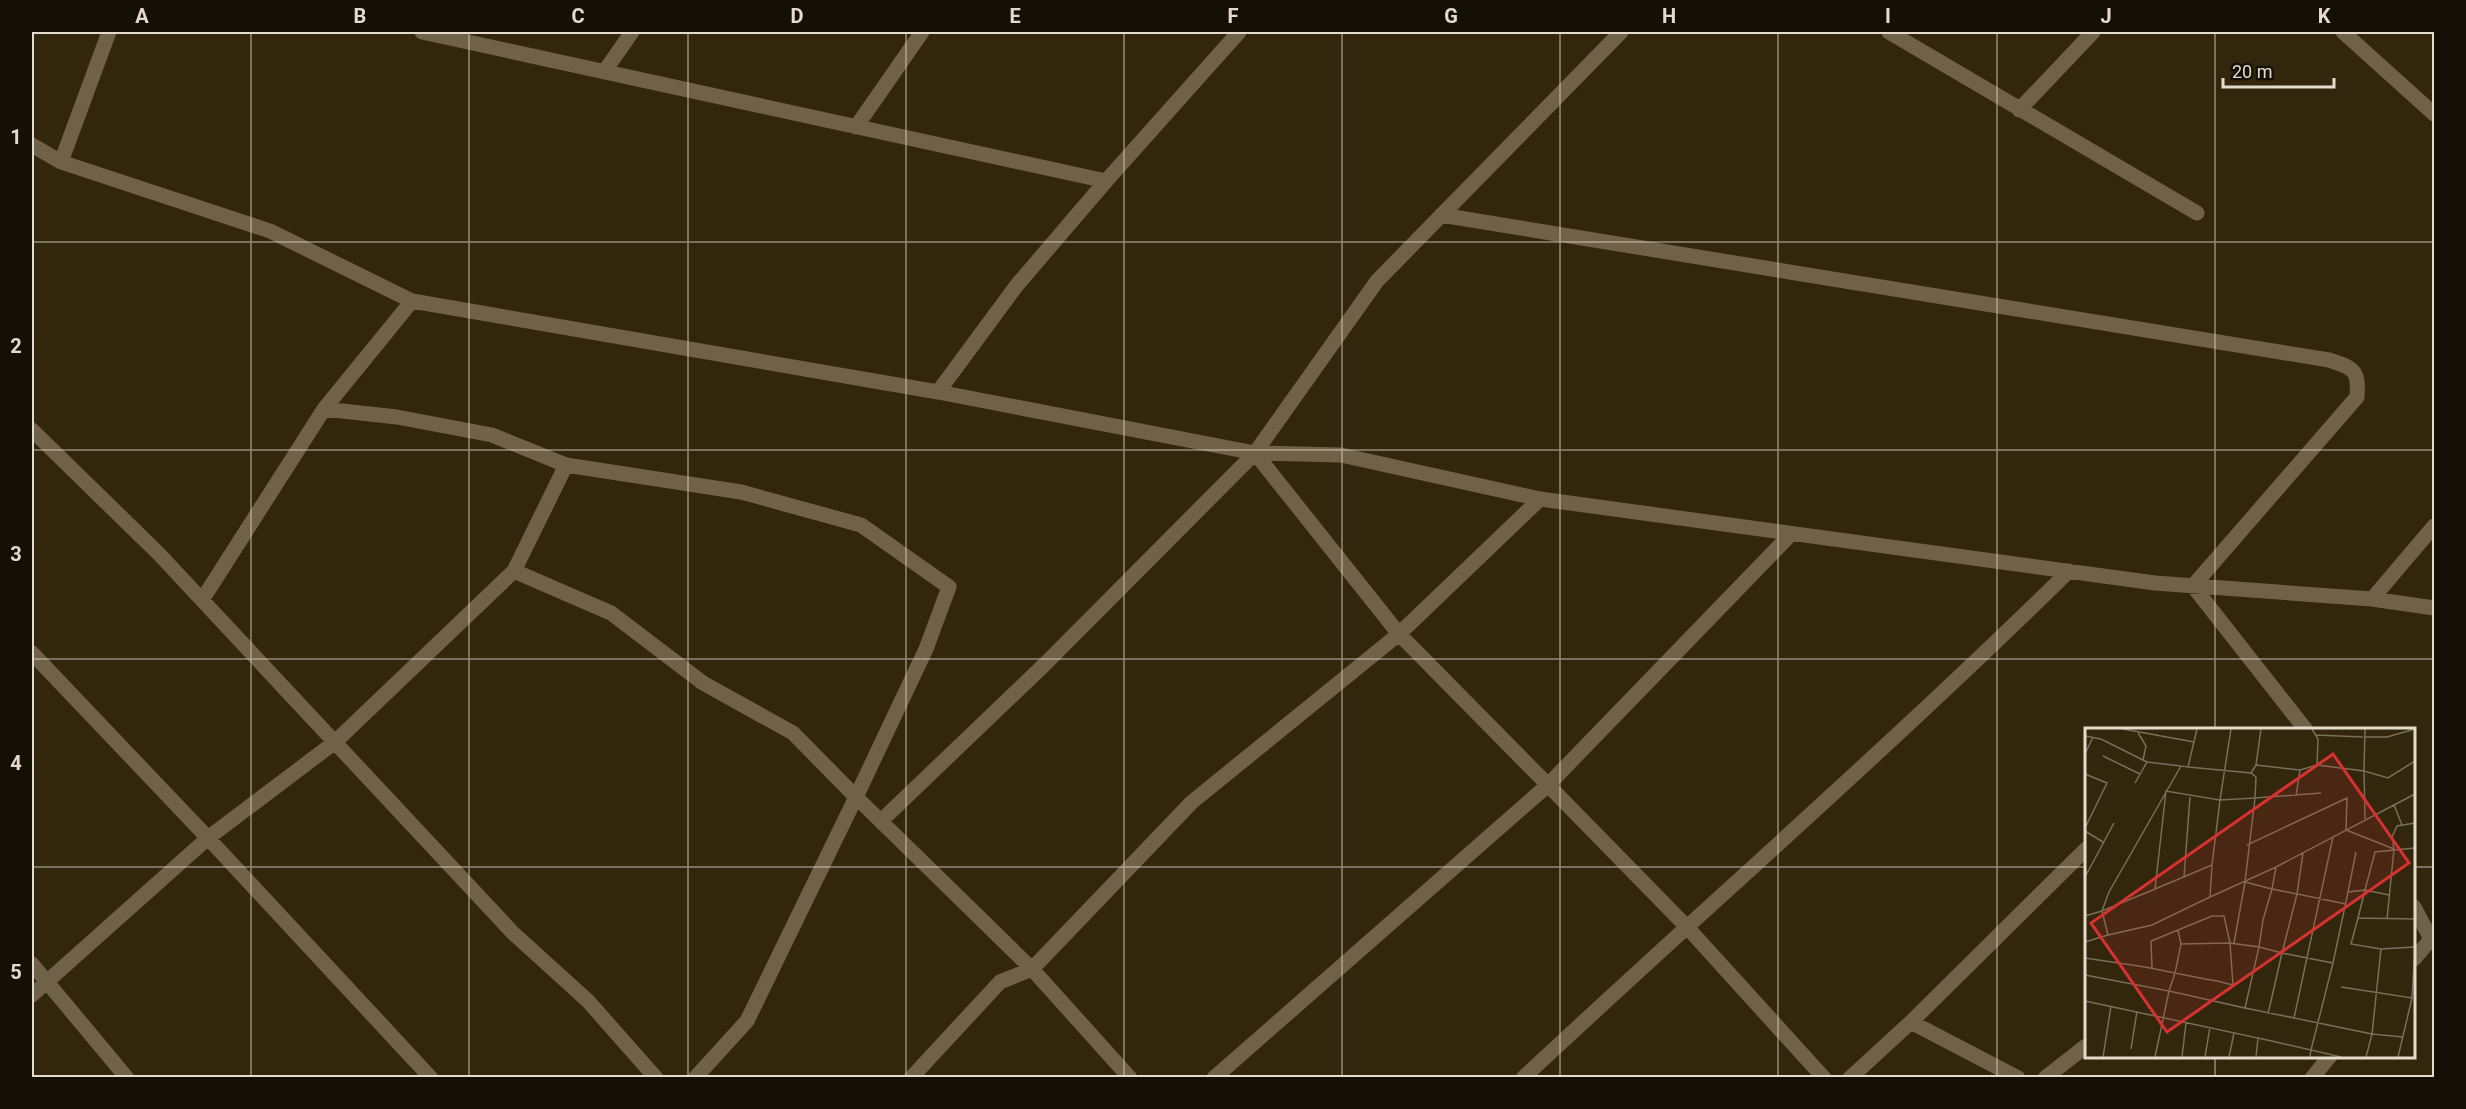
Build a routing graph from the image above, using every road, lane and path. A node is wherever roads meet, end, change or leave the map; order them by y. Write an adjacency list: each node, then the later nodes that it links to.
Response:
1 (109, 32): 15 (street)
2 (422, 32): 10 (street)
3 (632, 32): 10 (street)
4 (922, 32): 13 (street)
5 (1239, 32): 16 (street)
6 (1621, 32): 18 (street)
7 (1889, 32): 11 (street)
8 (2093, 32): 11 (street)
9 (2343, 32): 12 (street)
10 (604, 72): 13 (street)
11 (2019, 110): 17 (street)
12 (2434, 114)
13 (856, 127): 16 (street)
14 (32, 145): 15 (street)
15 (61, 162): 19 (street)
16 (1106, 181): 20 (street)
17 (2197, 213)
18 (1441, 215): 23 (street); 30 (street)
19 (411, 301): 20 (street); 21 (street)
20 (938, 392): 23 (street)
21 (324, 409): 24 (street); 32 (street)
22 (32, 430): 32 (street)
23 (1255, 453): 25 (street); 34 (street); 40 (street)
24 (566, 465): 28 (street); 39 (street)
25 (1540, 499): 27 (street); 34 (street)
26 (2434, 526): 31 (street)
27 (1791, 534): 29 (street); 38 (street)
28 (514, 571): 37 (street); 39 (street)
29 (2069, 571): 30 (street); 44 (street)
30 (2193, 586): 31 (street); 36 (street)
31 (2372, 599): 33 (street)
32 (202, 600): 37 (street)
33 (2434, 608)
34 (1399, 634): 38 (street); 49 (street)
35 (32, 653): 41 (street)
36 (2305, 728)
37 (335, 742): 41 (street); 57 (street)
38 (1548, 785): 44 (street); 61 (street)
39 (856, 797): 40 (street); 58 (street)
40 (881, 821): 49 (street)
41 (208, 838): 50 (street); 56 (street)
42 (2085, 850): 52 (street)
43 (2415, 910): 46 (street)
44 (1686, 926): 62 (street); 63 (street)
45 (2415, 931): 46 (street)
46 (2433, 937): 47 (street)
47 (2415, 958)
48 (32, 964): 50 (street)
49 (1032, 969): 59 (street); 60 (street)
50 (47, 980): 51 (street); 55 (street)
51 (32, 995)
52 (1911, 1022): 64 (street); 65 (street)
53 (2085, 1047): 66 (street)
54 (2328, 1058): 67 (street)
55 (127, 1077)
56 (430, 1077)
57 (656, 1077)
58 (695, 1077)
59 (911, 1077)
60 (1130, 1077)
61 (1214, 1077)
62 (1523, 1077)
63 (1824, 1077)
64 (1850, 1077)
65 (2018, 1077)
66 (2045, 1077)
67 (2312, 1077)

